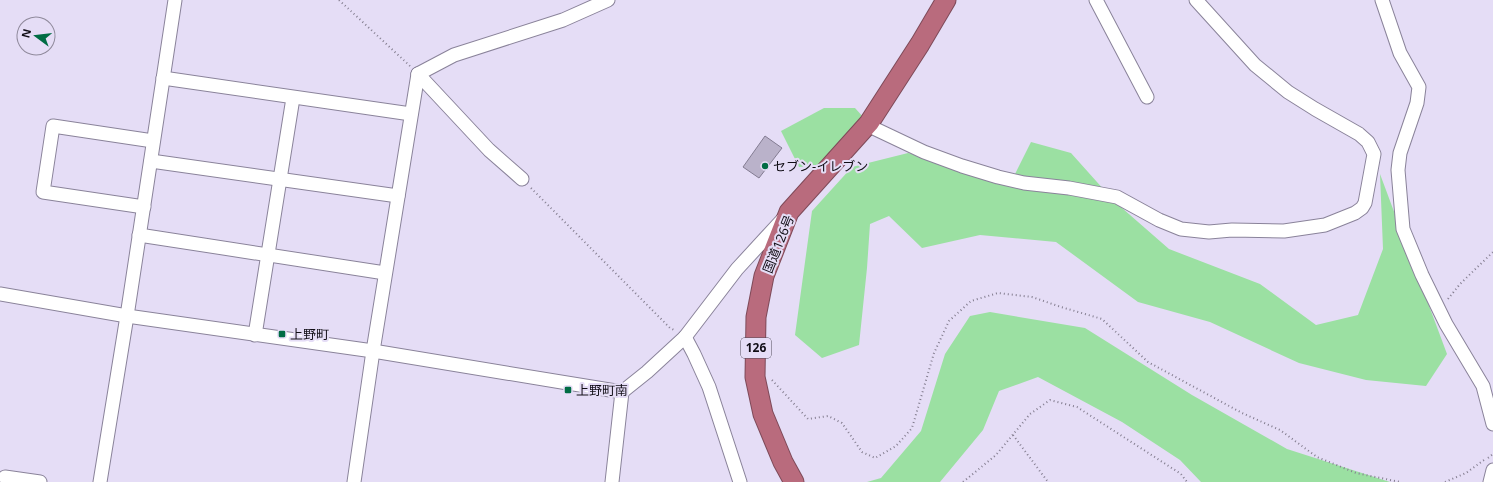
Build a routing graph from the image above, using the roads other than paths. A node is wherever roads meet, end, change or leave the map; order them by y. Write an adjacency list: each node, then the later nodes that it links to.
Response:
1 (175, 0): 8 (street)
2 (608, 0): 7 (street)
3 (946, 0): 12 (highway, 国道126号 / 126)
4 (1096, 0): 9 (street)
5 (1196, 0): 12 (street)
6 (1382, 0): 28 (street)
7 (418, 74): 11 (street); 16 (street)
8 (163, 78): 10 (street); 13 (street)
9 (1147, 97)
10 (293, 98): 11 (street); 15 (street)
11 (411, 114): 17 (street)
12 (867, 126): 19 (highway, 国道126号 / 126)
13 (153, 141): 14 (street); 18 (street)
14 (150, 161): 15 (street); 18 (street)
15 (280, 179): 17 (street); 21 (street)
16 (522, 179)
17 (398, 196): 22 (street)
18 (144, 207): 20 (street)
19 (789, 212): 26 (street); 38 (highway, 国道126号 / 126)
20 (139, 235): 21 (street); 24 (street)
21 (268, 254): 22 (street); 25 (street)
22 (385, 273): 27 (street)
23 (0, 294): 24 (street)
24 (127, 316): 25 (street); 34 (street)
25 (256, 335): 27 (street)
26 (685, 337): 29 (street); 37 (street)
27 (373, 352): 29 (street); 35 (street)
28 (1488, 384): 30 (street)
29 (622, 392): 36 (street)
30 (1493, 424)
31 (1493, 470): 39 (street)
32 (5, 477): 33 (street)
33 (40, 482)
34 (100, 482)
35 (354, 482)
36 (612, 482)
37 (740, 482)
38 (794, 482)
39 (1490, 482)

